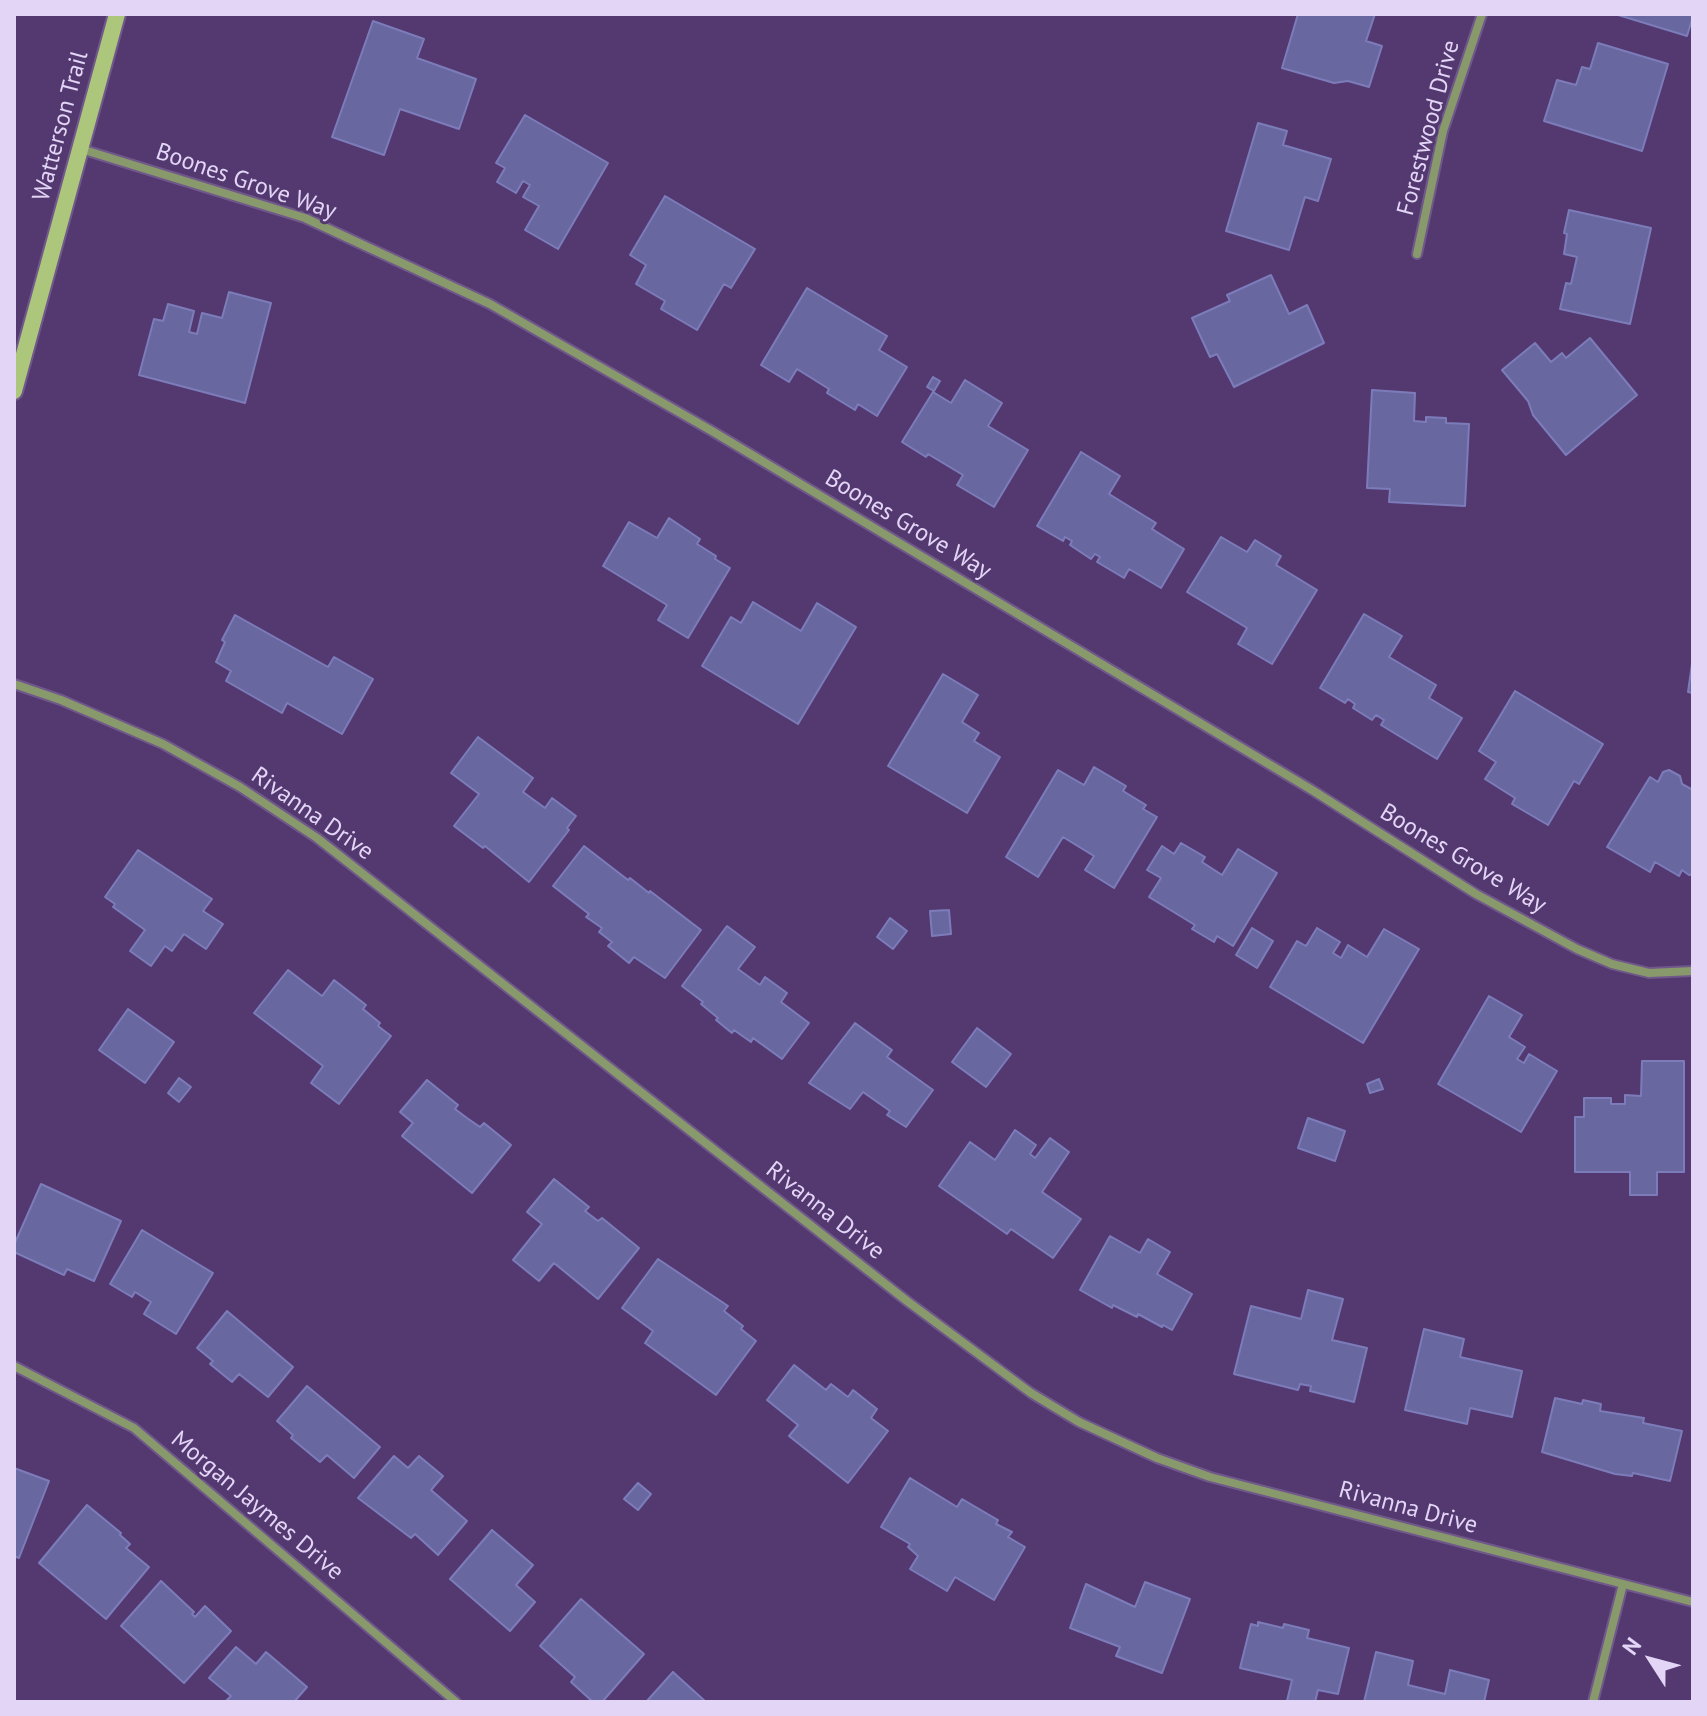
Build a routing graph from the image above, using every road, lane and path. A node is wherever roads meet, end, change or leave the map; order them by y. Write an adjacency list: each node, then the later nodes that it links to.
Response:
1 (117, 14): 3 (main road, Watterson Trail)
2 (1482, 14): 4 (street, Forestwood Drive)
3 (80, 149): 5 (main road, Watterson Trail); 7 (street, Boones Grove Way)
4 (1417, 254)
5 (14, 391)
6 (14, 684): 9 (street, Rivanna Drive)
7 (1693, 971)
8 (14, 1366): 11 (street, Morgan Jaymes Drive)
9 (1623, 1584): 10 (street, Rivanna Drive); 12 (street)
10 (1693, 1602)
11 (456, 1702)
12 (1593, 1702)

